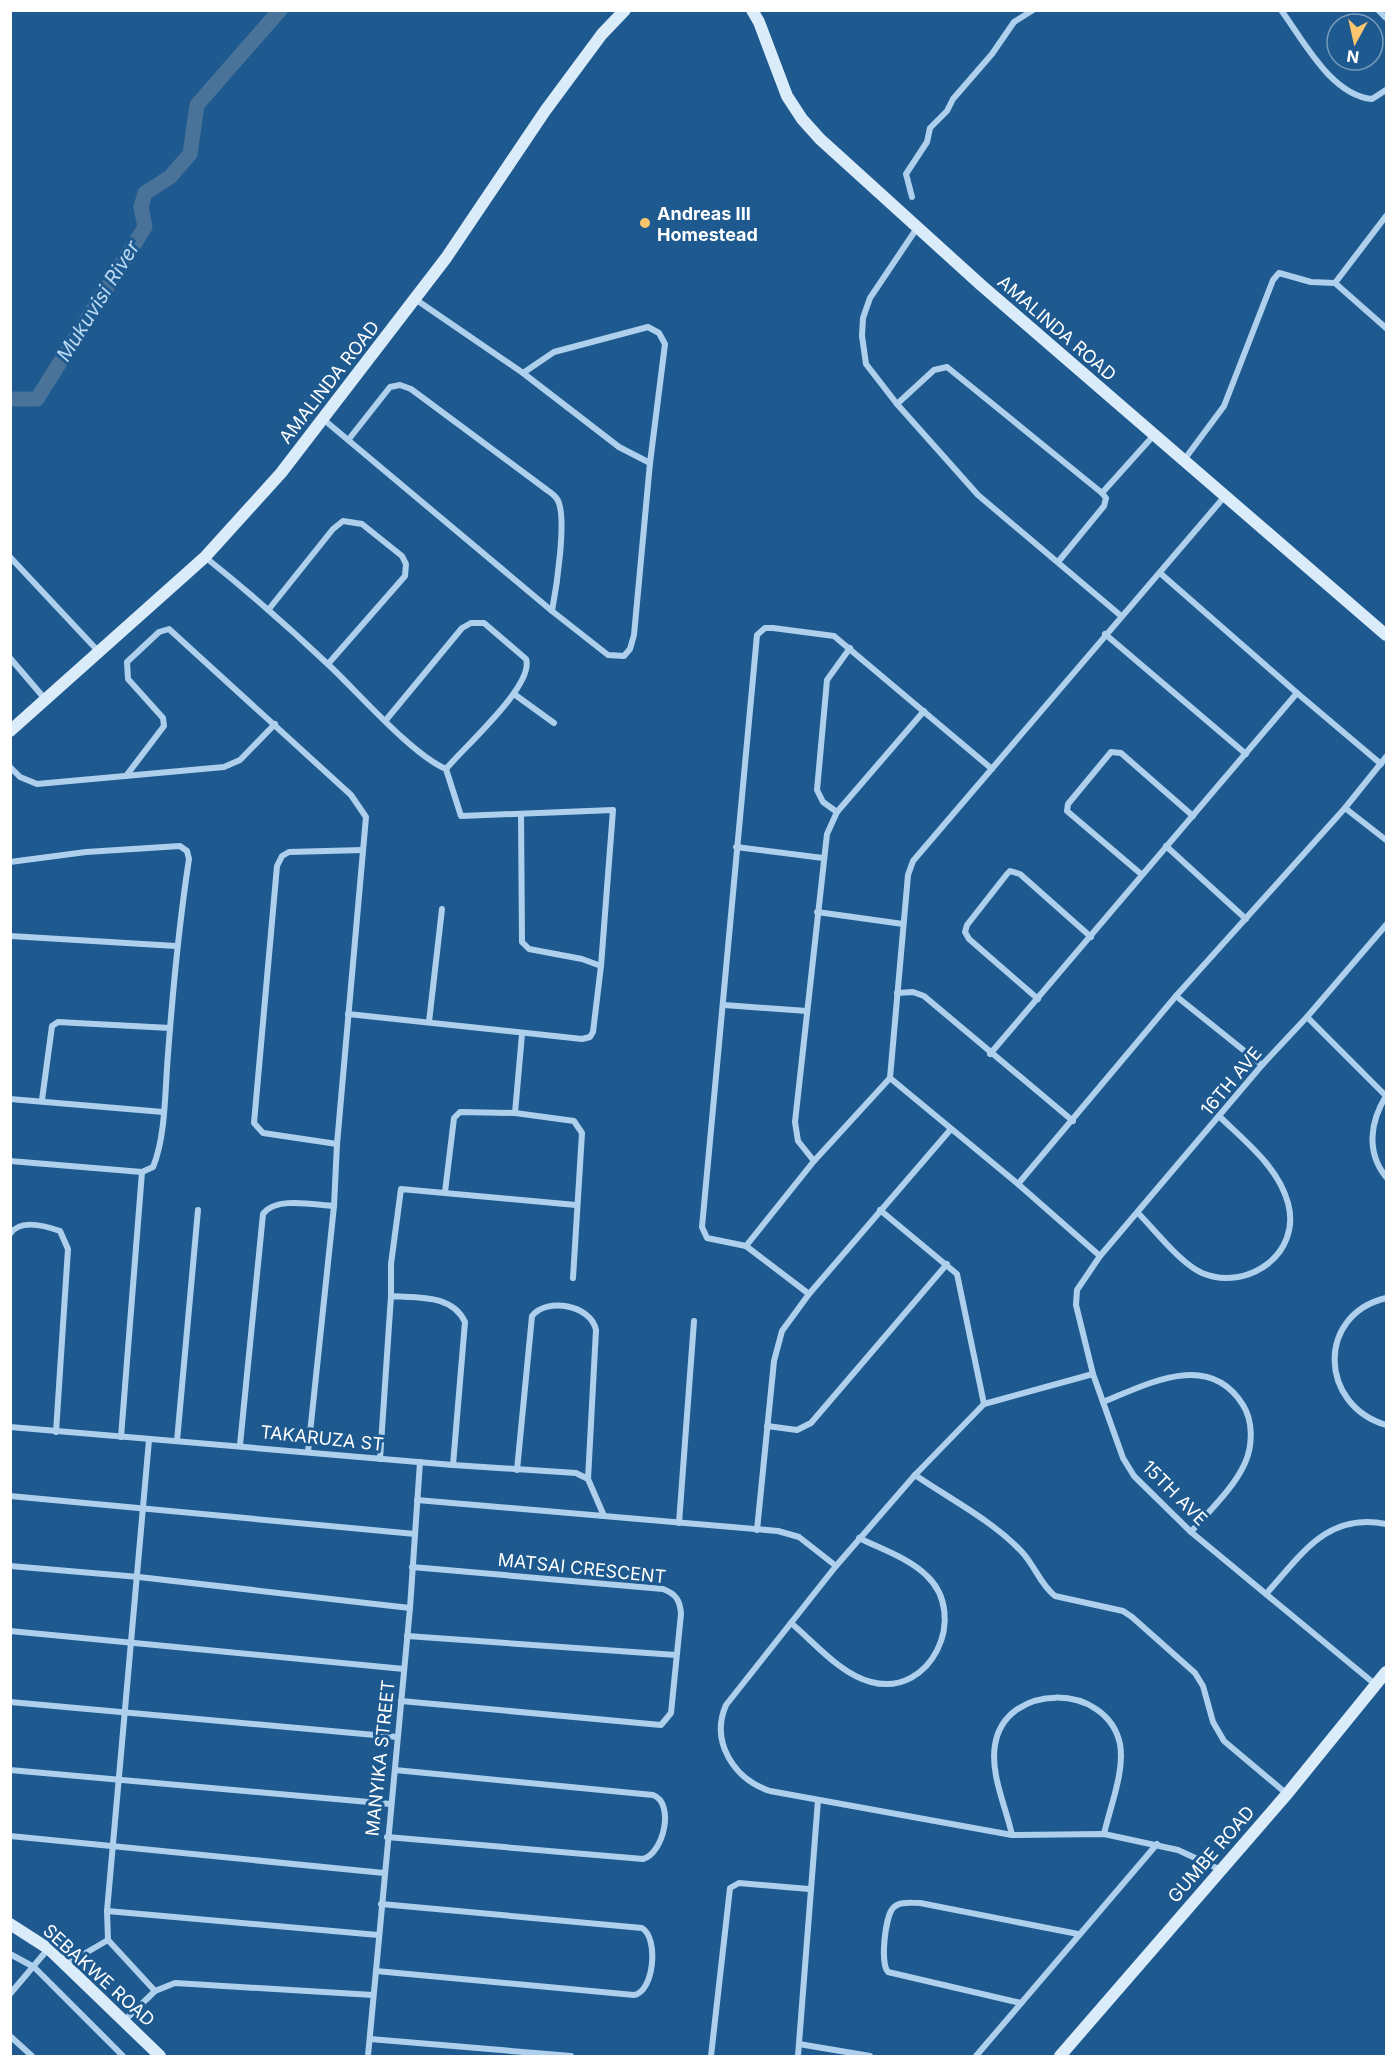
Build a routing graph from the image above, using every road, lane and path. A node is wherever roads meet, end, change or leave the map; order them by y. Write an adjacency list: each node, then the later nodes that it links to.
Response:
1 (625, 10): 12 (street, AMALINDA ROAD)
2 (752, 10): 10 (street, AMALINDA ROAD)
3 (1033, 10): 8 (street)
4 (1281, 10): 7 (street)
5 (1378, 10): 6 (street)
6 (1386, 18)
7 (1386, 90)
8 (912, 197)
9 (1386, 216): 11 (street)
10 (917, 228): 15 (street); 17 (street, AMALINDA ROAD)
11 (1335, 283): 13 (street); 19 (street)
12 (415, 298): 14 (street); 16 (street, AMALINDA ROAD)
13 (1386, 328)
14 (523, 373): 20 (street); 20 (street)
15 (897, 404): 21 (street); 25 (street)
16 (323, 419): 18 (street); 24 (street, AMALINDA ROAD)
17 (1154, 435): 19 (street, AMALINDA ROAD); 21 (street)
18 (349, 439): 28 (street); 28 (street)
19 (1183, 461): 22 (street, AMALINDA ROAD)
20 (650, 463): 28 (street)
21 (1102, 493): 25 (street)
22 (1225, 496): 26 (street); 31 (street, AMALINDA ROAD)
23 (10, 557): 33 (street)
24 (205, 557): 27 (street); 33 (street, AMALINDA ROAD)
25 (1058, 562): 29 (street)
26 (1160, 573): 29 (street); 36 (street)
27 (268, 609): 35 (street); 35 (street)
28 (552, 611)
29 (1120, 615): 30 (street)
30 (1105, 634): 44 (street); 49 (street)
31 (1386, 635)
32 (850, 648): 39 (street); 52 (street); 57 (street)
33 (99, 652): 38 (street, AMALINDA ROAD)
34 (10, 658): 38 (street)
35 (328, 664): 40 (street)
36 (1297, 693): 44 (street); 46 (street)
37 (514, 694): 40 (street); 41 (street); 48 (street)
38 (45, 699): 43 (street, AMALINDA ROAD)
39 (924, 711): 49 (street); 52 (street)
40 (386, 720): 48 (street)
41 (554, 723)
42 (274, 724): 50 (street); 50 (street); 58 (street)
43 (10, 731)
44 (1246, 754): 54 (street)
45 (1386, 757): 46 (street)
46 (1381, 764): 51 (street)
47 (10, 767): 50 (street)
48 (446, 769): 53 (street)
49 (992, 769): 65 (street)
50 (126, 776)
51 (1345, 808): 55 (street); 64 (street)
52 (837, 812): 59 (street)
53 (521, 814): 70 (street); 70 (street)
54 (1193, 816): 56 (street); 61 (street)
55 (1386, 840)
56 (1166, 846): 61 (street); 64 (street)
57 (736, 847): 59 (street); 74 (street)
58 (363, 850): 76 (street); 92 (street)
59 (823, 858): 63 (street)
60 (10, 862): 69 (street)
61 (1141, 874): 68 (street)
62 (442, 909): 78 (street)
63 (817, 912): 65 (street); 75 (street)
64 (1246, 918): 72 (street)
65 (903, 924): 71 (street)
66 (1386, 925): 77 (street, 16TH AVE)
67 (10, 936): 69 (street)
68 (1091, 937): 73 (street); 73 (street)
69 (176, 946): 79 (street)
70 (602, 966): 80 (street)
71 (897, 993): 81 (street); 83 (street)
72 (1176, 996): 82 (street); 90 (street)
73 (1038, 999): 81 (street)
74 (724, 1005): 75 (street); 105 (street)
75 (807, 1011): 94 (street)
76 (348, 1014): 78 (street); 92 (street)
77 (1307, 1017): 82 (street, 16TH AVE); 84 (street)
78 (429, 1022): 80 (street)
79 (170, 1028): 86 (street); 87 (street)
80 (522, 1034): 88 (street)
81 (990, 1054): 90 (street)
82 (1262, 1065): 89 (street, 16TH AVE)
83 (890, 1078): 91 (street); 94 (street)
84 (1386, 1096): 96 (street)
85 (10, 1099): 86 (street)
86 (42, 1100): 87 (street)
87 (163, 1112): 95 (street)
88 (515, 1113): 98 (street); 99 (street)
89 (1220, 1117): 103 (street, 16TH AVE); 103 (street)
90 (1072, 1121): 97 (street)
91 (951, 1129): 97 (street); 102 (street)
92 (337, 1144): 100 (street)
93 (10, 1161): 95 (street)
94 (814, 1161): 105 (street)
95 (142, 1172): 120 (street)
96 (1386, 1178)
97 (1018, 1184): 106 (street)
98 (445, 1192): 99 (street); 110 (street)
99 (576, 1205): 108 (street)
100 (334, 1206): 123 (street); 124 (street)
101 (198, 1210): 122 (street)
102 (880, 1210): 107 (street); 109 (street)
103 (1138, 1213): 106 (street, 16TH AVE)
104 (10, 1234): 119 (street)
105 (746, 1246): 109 (street)
106 (1100, 1256): 113 (street, 15TH AVE)
107 (947, 1264): 115 (street); 117 (street)
108 (573, 1278)
109 (809, 1294): 117 (street)
110 (391, 1296): 125 (street); 127 (street)
111 (1386, 1298): 116 (street)
112 (694, 1321): 135 (street)
113 (1093, 1374): 114 (street, 15TH AVE); 115 (street)
114 (1102, 1402): 138 (street, 15TH AVE); 138 (street)
115 (984, 1404): 129 (street)
116 (1386, 1425)
117 (767, 1426): 137 (street)
118 (10, 1427): 119 (street, TAKARUZA ST)
119 (56, 1432): 120 (street, TAKARUZA ST)
120 (121, 1437): 121 (street, TAKARUZA ST)
121 (149, 1440): 122 (street, TAKARUZA ST); 133 (street)
122 (177, 1441): 123 (street, TAKARUZA ST)
123 (240, 1445): 124 (street, TAKARUZA ST)
124 (308, 1452): 125 (street, TAKARUZA ST)
125 (380, 1459): 126 (street, TAKARUZA ST)
126 (420, 1462): 127 (street, TAKARUZA ST); 132 (street, MANYIKA STREET)
127 (453, 1465): 128 (street, TAKARUZA ST)
128 (517, 1470): 130 (street, TAKARUZA ST); 130 (street)
129 (915, 1475): 140 (street); 162 (street)
130 (588, 1479): 134 (street)
131 (10, 1496): 133 (street)
132 (417, 1500): 134 (street); 139 (street, MANYIKA STREET)
133 (142, 1507): 139 (street); 144 (street)
134 (604, 1516): 135 (street)
135 (679, 1523): 137 (street)
136 (1386, 1524): 145 (street)
137 (757, 1530): 142 (street)
138 (1191, 1532): 145 (street, 15TH AVE)
139 (415, 1534): 143 (street, MANYIKA STREET)
140 (859, 1538): 142 (street); 147 (street)
141 (10, 1566): 144 (street)
142 (836, 1566): 147 (street)
143 (412, 1568): 146 (street, MANYIKA STREET); 151 (street, MATSAI CRESCENT)
144 (139, 1577): 146 (street); 150 (street)
145 (1266, 1594): 154 (street, 15TH AVE)
146 (410, 1608): 149 (street, MANYIKA STREET)
147 (791, 1623): 163 (street)
148 (10, 1631): 150 (street)
149 (407, 1636): 151 (street); 152 (street, MANYIKA STREET)
150 (129, 1642): 152 (street); 157 (street)
151 (676, 1655): 155 (street, MATSAI CRESCENT)
152 (404, 1669): 155 (street, MANYIKA STREET)
153 (1386, 1672): 154 (street, GUMBE ROAD)
154 (1376, 1685): 162 (street, GUMBE ROAD)
155 (401, 1701): 158 (street, MANYIKA STREET)
156 (10, 1702): 157 (street)
157 (124, 1712): 158 (street); 161 (street)
158 (397, 1737): 160 (street, MANYIKA STREET)
159 (10, 1770): 161 (street)
160 (395, 1770): 164 (street, MANYIKA STREET); 168 (street)
161 (119, 1780): 164 (street); 170 (street)
162 (1287, 1794): 171 (street, GUMBE ROAD)
163 (818, 1800): 166 (street); 173 (street)
164 (391, 1804): 168 (street, MANYIKA STREET)
165 (1104, 1834): 166 (street); 166 (street); 169 (street)
166 (1012, 1835)
167 (10, 1836): 170 (street)
168 (387, 1836): 172 (street, MANYIKA STREET)
169 (1157, 1844): 171 (street); 177 (street)
170 (113, 1847): 172 (street); 175 (street)
171 (1221, 1870): 202 (street, GUMBE ROAD)
172 (384, 1873): 174 (street, MANYIKA STREET)
173 (809, 1889): 192 (street); 198 (street)
174 (381, 1904): 178 (street, MANYIKA STREET); 184 (street)
175 (107, 1911): 178 (street); 179 (street)
176 (10, 1924): 180 (street, SEBAKWE ROAD)
177 (1078, 1934): 188 (street); 188 (street)
178 (378, 1935): 184 (street, MANYIKA STREET)
179 (108, 1940): 182 (street); 185 (street)
180 (49, 1948): 182 (street, SEBAKWE ROAD); 183 (street)
181 (10, 1954): 183 (street)
182 (65, 1965): 189 (street, SEBAKWE ROAD)
183 (34, 1967): 186 (street); 194 (street)
184 (375, 1971): 187 (street, MANYIKA STREET)
185 (155, 1991): 187 (street); 189 (street)
186 (10, 1994)
187 (373, 1995): 191 (street, MANYIKA STREET)
188 (1021, 2003): 201 (street)
189 (125, 2020): 195 (street, SEBAKWE ROAD)
190 (10, 2036): 193 (street)
191 (370, 2039): 196 (street, MANYIKA STREET); 197 (street)
192 (799, 2044): 199 (street); 200 (street)
193 (32, 2056)
194 (123, 2056)
195 (160, 2056)
196 (369, 2056)
197 (571, 2056)
198 (711, 2056)
199 (798, 2056)
200 (870, 2056)
201 (976, 2056)
202 (1060, 2056)

